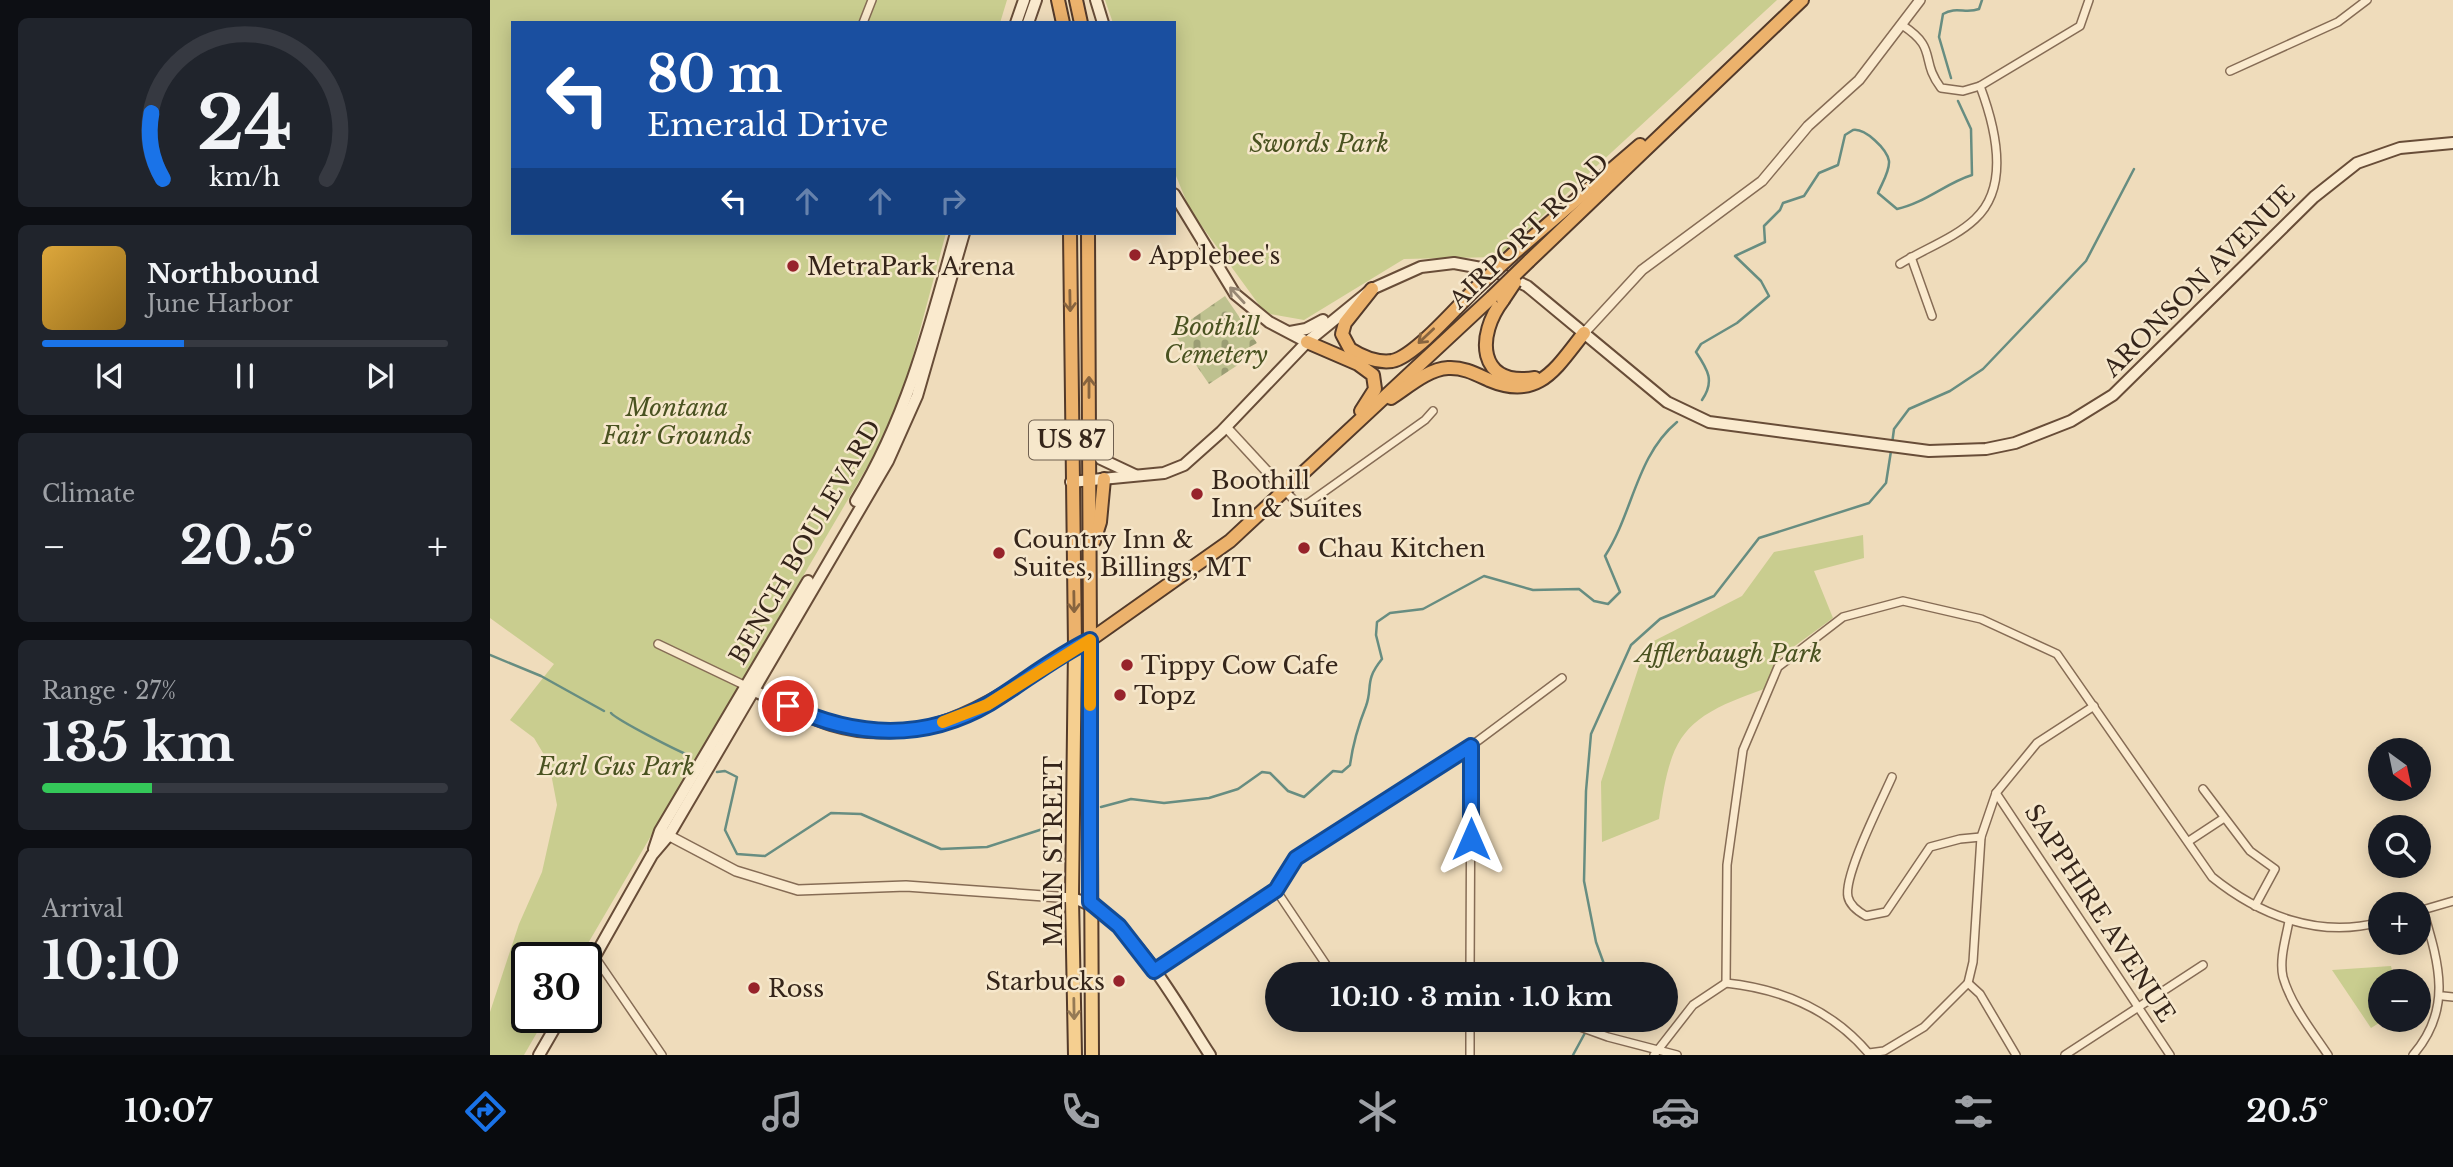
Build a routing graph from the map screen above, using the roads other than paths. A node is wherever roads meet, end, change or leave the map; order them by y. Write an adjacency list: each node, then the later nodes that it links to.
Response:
1 (872, 0): 12 (street)
2 (1024, 0): 13 (main road)
3 (1036, 0): 14 (main road)
4 (1058, 0): 15 (highway)
5 (1076, 0): 16 (highway)
6 (1085, 0): 17 (highway)
7 (1096, 0): 18 (main road)
8 (1802, 0): 22 (highway, AIRPORT ROAD)
9 (1920, 0): 19 (street)
10 (2089, 0): 21 (street)
11 (2367, 0): 20 (street)
12 (864, 21)
13 (1017, 21)
14 (1029, 21)
15 (1063, 21)
16 (1081, 21)
17 (1088, 21)
18 (1102, 21)
19 (1902, 25): 21 (street); 35 (street)
20 (2230, 71)
21 (1980, 86): 29 (street)
22 (1678, 118): 31 (highway, one-way to 31, bridge); 32 (highway, AIRPORT ROAD, bridge)
23 (2453, 143): 35 (main road, ARONSON AVENUE)
24 (1176, 197): 34 (main road, one-way to 24)
25 (955, 235): 54 (main road, BENCH BOULEVARD)
26 (963, 235): 54 (main road)
27 (1070, 235): 46 (highway, US 87, one-way to 46)
28 (1088, 235): 42 (highway, US 87, one-way to 28)
29 (1911, 257): 30 (street); 33 (street)
30 (1900, 264)
31 (1373, 289): 34 (main road); 35 (main road, ARONSON AVENUE); 36 (main road, ARONSON AVENUE)
32 (1497, 298): 37 (highway); 39 (highway, AIRPORT ROAD)
33 (1932, 316)
34 (1290, 332): 36 (main road)
35 (1584, 333): 37 (highway)
36 (1307, 342): 40 (main road, ARONSON AVENUE); 41 (highway)
37 (1549, 374): 39 (highway)
38 (1433, 411): 47 (street)
39 (1368, 413): 41 (highway, AIRPORT ROAD)
40 (1226, 427): 43 (main road, ARONSON AVENUE); 47 (street)
41 (1345, 435): 47 (highway, AIRPORT ROAD)
42 (1089, 443): 43 (main road); 44 (highway, US 87)
43 (1135, 475): 45 (main road, ARONSON AVENUE)
44 (1089, 480): 45 (main road, ARONSON AVENUE); 46 (main road, ARONSON AVENUE); 48 (highway, US 87)
45 (1104, 480): 48 (highway)
46 (1071, 482): 51 (highway, US 87, one-way to 51)
47 (1285, 491): 49 (highway, AIRPORT ROAD)
48 (1090, 551): 49 (highway, US 87)
49 (1090, 640): 51 (highway); 67 (main road, MAIN STREET / US 87)
50 (658, 644): 54 (street)
51 (1075, 647): 52 (street); 65 (main road, MAIN STREET / US 87)
52 (1053, 661): 54 (main road)
53 (1562, 678): 56 (street)
54 (750, 688): 61 (main road)
55 (2094, 706): 59 (street); 63 (street); 80 (street)
56 (1471, 746): 64 (street); 75 (street)
57 (1892, 777): 62 (street)
58 (2203, 789): 60 (street)
59 (1996, 793): 62 (street); 83 (street, SAPPHIRE AVENUE)
60 (2224, 818): 63 (street); 68 (street)
61 (664, 833): 65 (street); 73 (main road)
62 (1981, 837): 79 (street)
63 (2189, 841): 68 (street)
64 (1276, 890): 74 (street); 78 (street)
65 (1072, 898): 67 (main road); 91 (main road, MAIN STREET / US 87, one-way to 91)
66 (2453, 901): 69 (street)
67 (1090, 902): 78 (main road); 92 (main road, MAIN STREET / US 87)
68 (2255, 906): 70 (street)
69 (2431, 907)
70 (2289, 921): 71 (street); 99 (street)
71 (2368, 925)
72 (2431, 939): 81 (street)
73 (602, 944)
74 (1325, 962)
75 (1470, 962)
76 (2203, 965): 83 (street)
77 (602, 967): 90 (street)
78 (1154, 971): 93 (main road)
79 (1968, 982): 88 (street); 96 (street)
80 (1726, 983): 87 (street); 88 (street)
81 (2442, 996): 82 (street); 100 (street)
82 (2453, 997)
83 (2139, 1007): 97 (street); 98 (street, SAPPHIRE AVENUE)
84 (1470, 1032): 94 (street)
85 (1599, 1032): 87 (street)
86 (552, 1033): 89 (main road)
87 (1657, 1052): 95 (street)
88 (1869, 1054)
89 (539, 1055)
90 (662, 1055)
91 (1075, 1055)
92 (1092, 1055)
93 (1210, 1055)
94 (1470, 1055)
95 (1677, 1055)
96 (2016, 1055)
97 (2065, 1055)
98 (2170, 1055)
99 (2328, 1055)
100 (2413, 1055)

